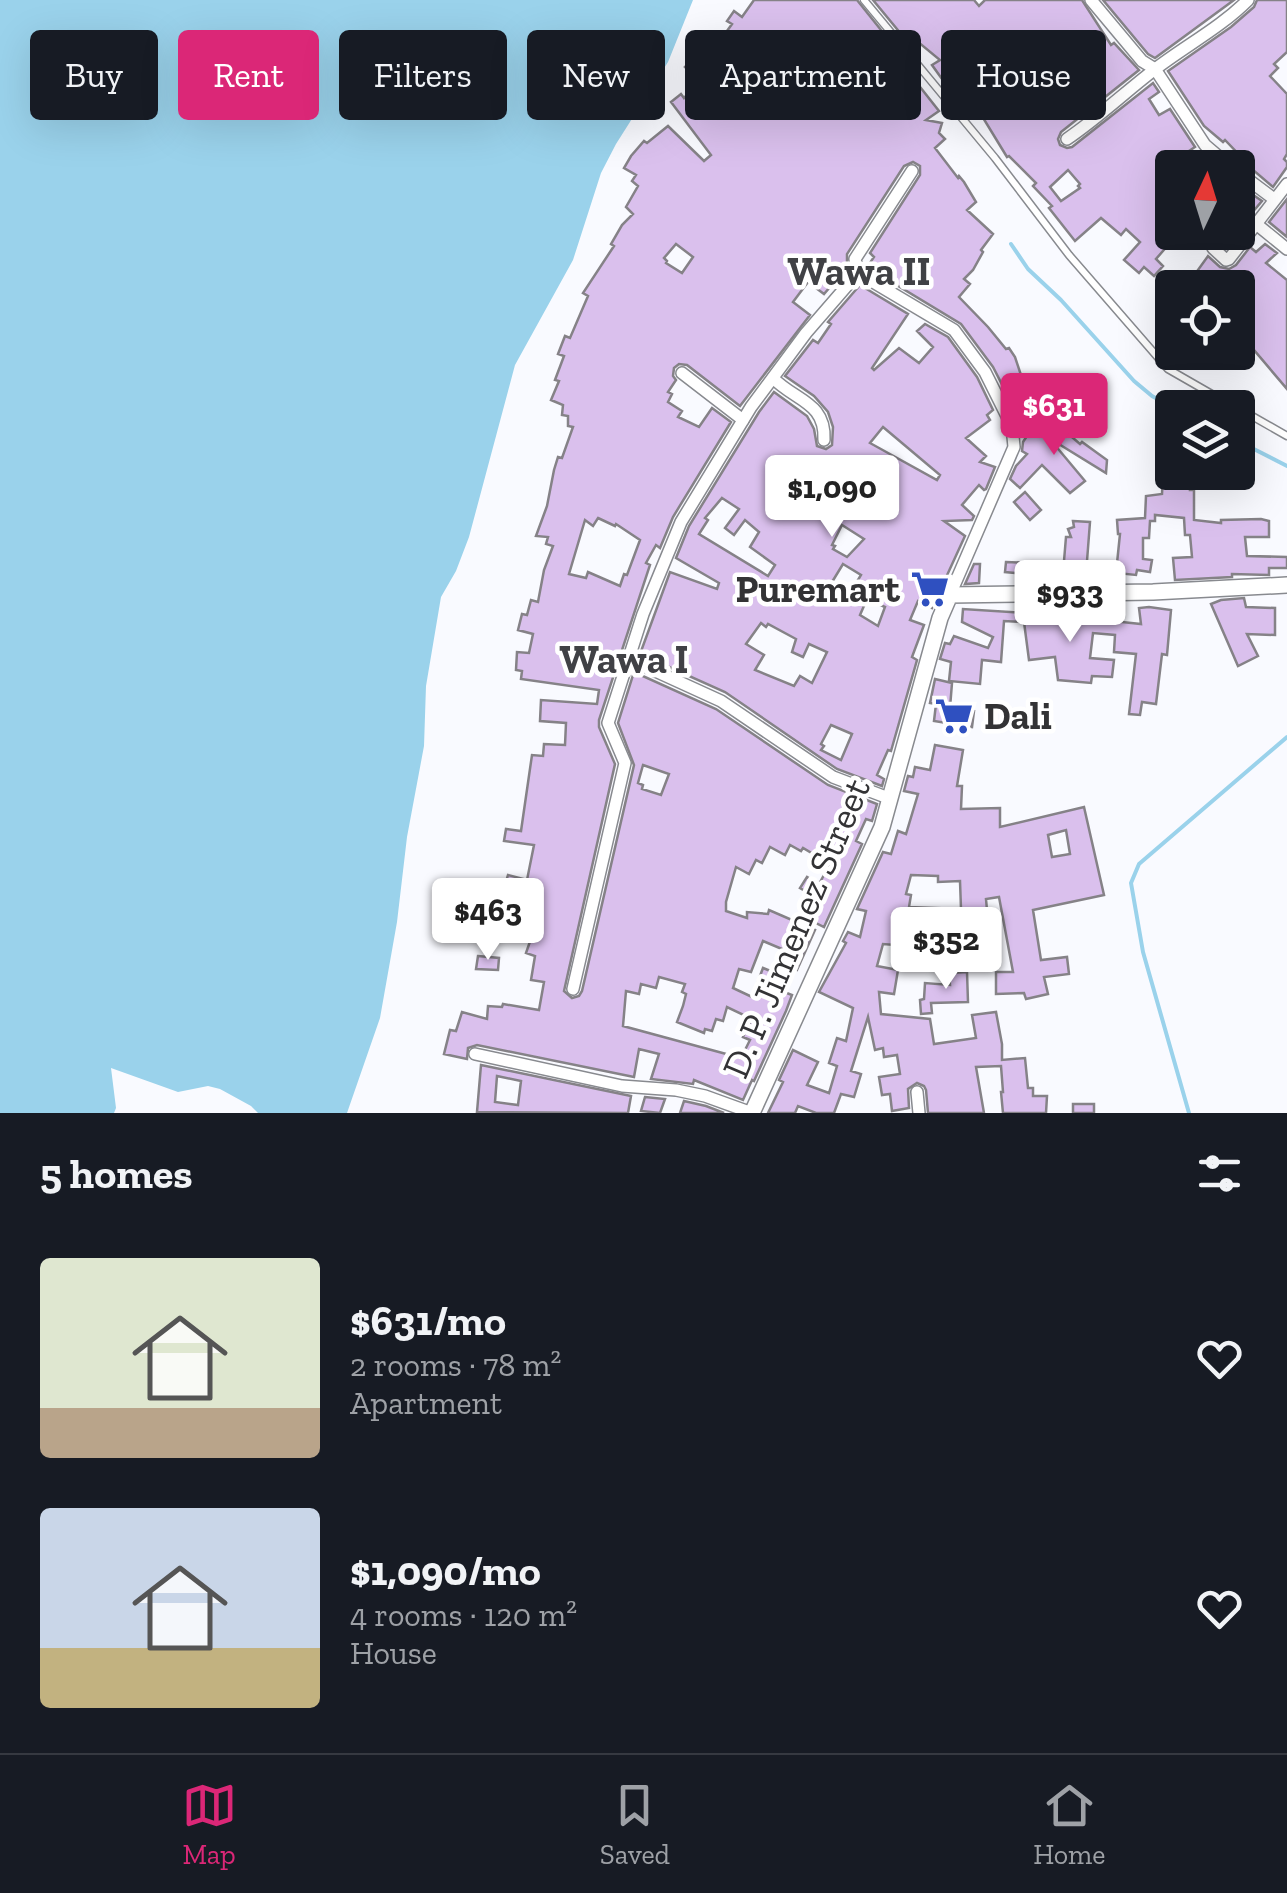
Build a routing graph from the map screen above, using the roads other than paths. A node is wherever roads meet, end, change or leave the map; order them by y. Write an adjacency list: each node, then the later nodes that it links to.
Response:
1 (864, 0): 18 (lane)
2 (1091, 0): 4 (street)
3 (1248, 0): 4 (street)
4 (1155, 69): 5 (street); 6 (street)
5 (1068, 139)
6 (1211, 150)
7 (912, 171): 15 (street)
8 (1287, 184): 10 (street)
9 (1255, 185): 10 (street)
10 (1274, 199): 11 (street)
11 (1255, 223): 14 (street)
12 (1215, 250): 13 (street)
13 (1235, 250)
14 (1287, 250)
15 (858, 272): 17 (street); 24 (street)
16 (682, 373): 20 (street)
17 (773, 378): 20 (street); 22 (street)
18 (1204, 390)
19 (1255, 418): 21 (lane)
20 (742, 420): 25 (street)
21 (1287, 436)
22 (824, 440)
23 (1287, 585): 24 (street)
24 (950, 596): 26 (street, D. P. Jimenez Street)
25 (629, 659): 26 (street); 27 (street)
26 (891, 800): 30 (street, D. P. Jimenez Street)
27 (573, 988)
28 (475, 1054): 30 (street)
29 (917, 1092): 31 (street)
30 (752, 1113)
31 (918, 1113)

